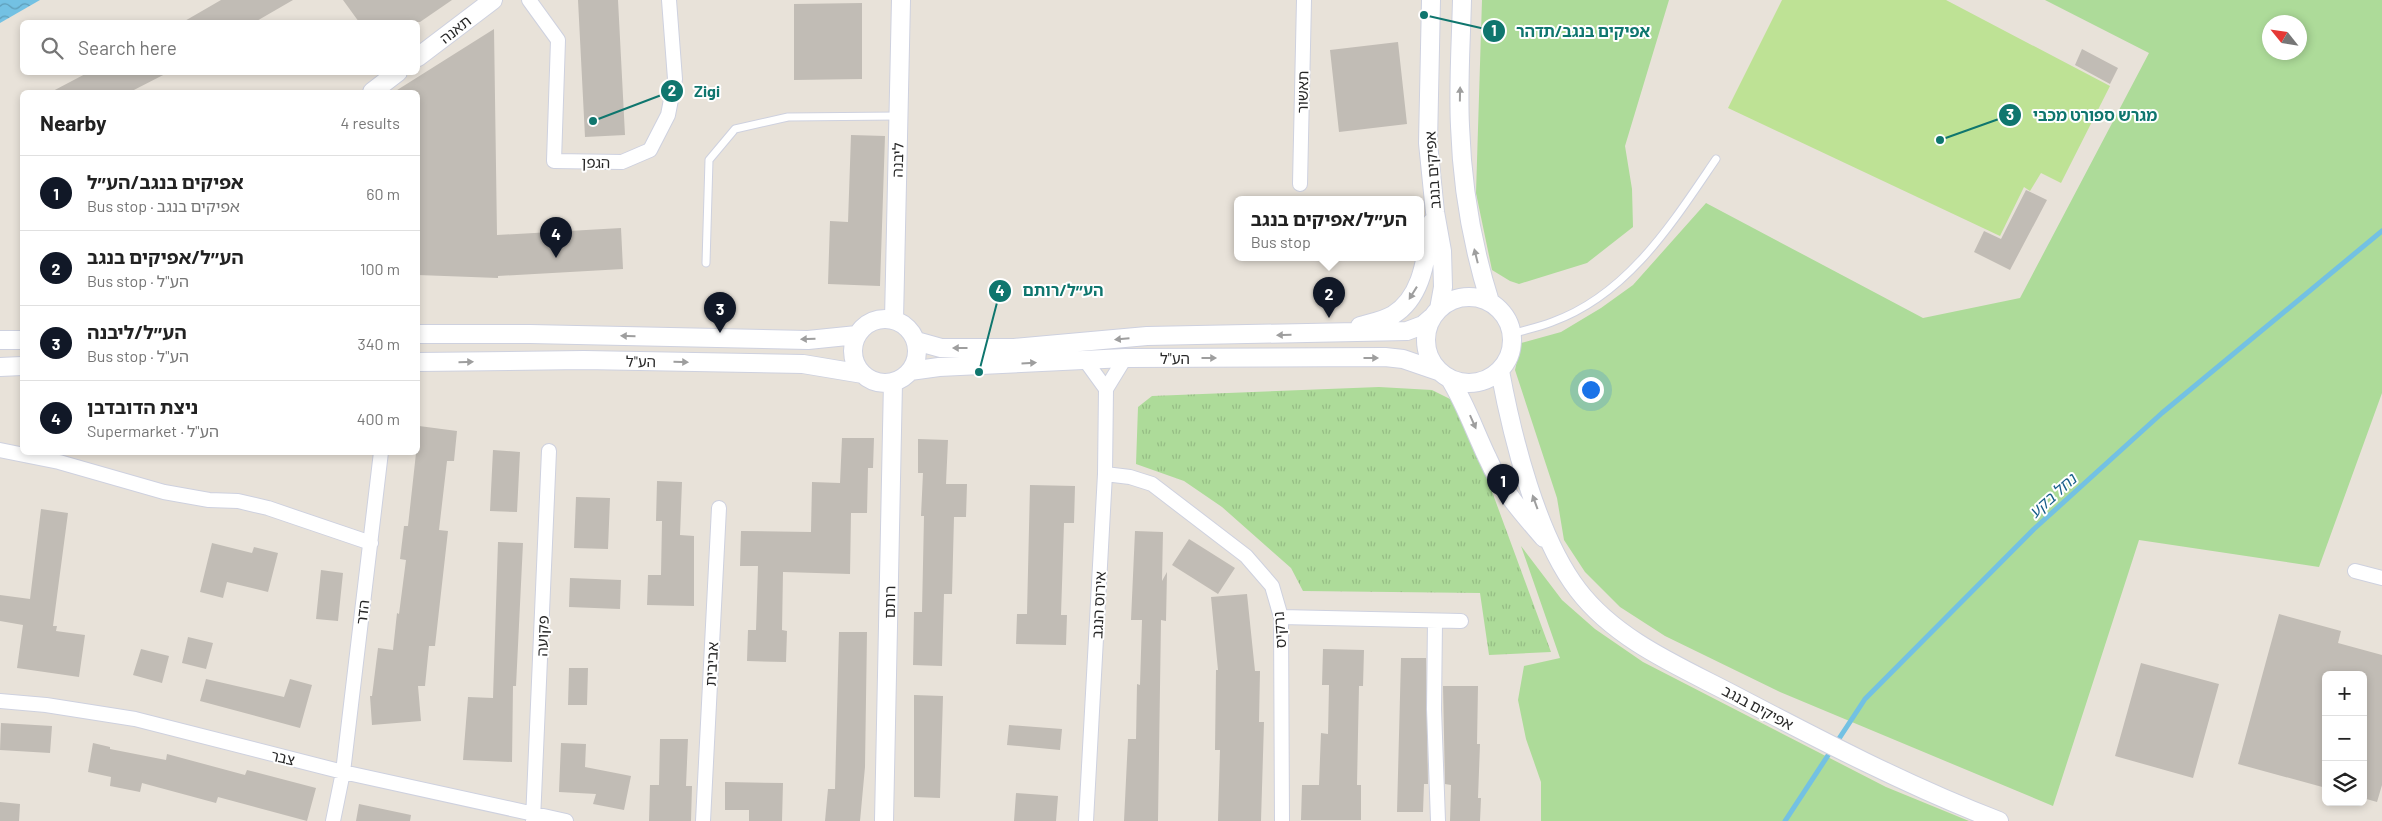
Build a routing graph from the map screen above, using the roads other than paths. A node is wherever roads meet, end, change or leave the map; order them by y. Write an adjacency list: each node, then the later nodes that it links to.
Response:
1 (493, 0): 8 (street, תאנה)
2 (528, 0): 3 (street, הגפן)
3 (669, 0)
4 (901, 0): 11 (street, ליבנה)
5 (1304, 0): 13 (street, תאשור)
6 (1431, 0): 14 (street, אפיקים בנגב)
7 (1462, 0): 18 (street, אפיקים בנגב, one-way to 7)
8 (420, 55)
9 (394, 75): 10 (street)
10 (375, 90)
11 (898, 116): 17 (lane); 20 (street, ליבנה)
12 (1716, 158): 23 (lane)
13 (1300, 184)
14 (1435, 212): 15 (street, one-way to 15); 19 (street, אפיקים בנגב)
15 (1424, 259)
16 (1424, 261): 22 (street, one-way to 22)
17 (706, 263)
18 (1490, 302): 19 (street); 23 (street)
19 (1435, 313): 22 (street, הע"ל); 36 (street)
20 (894, 320): 24 (street); 27 (street)
21 (420, 334): 24 (street, הע"ל, one-way to 21)
22 (1333, 334): 27 (street, הע"ל, one-way to 27)
23 (1512, 334): 34 (street)
24 (857, 335): 35 (street)
25 (0, 340): 26 (street)
26 (20, 340)
27 (916, 341): 33 (street)
28 (1125, 358): 29 (street, הע"ל); 36 (street, הע"ל, one-way to 36); 38 (street)
29 (1085, 360): 33 (street, הע"ל, one-way to 29); 38 (street)
30 (420, 362): 35 (street, הע"ל, one-way to 35)
31 (0, 366): 32 (street)
32 (20, 366)
33 (910, 371): 37 (street)
34 (1500, 371): 36 (street); 47 (street, אפיקים בנגב, one-way to 34)
35 (863, 374): 37 (street)
36 (1444, 375): 47 (street, אפיקים בנגב, one-way to 47)
37 (892, 382): 59 (street, רותם)
38 (1106, 389): 44 (street, אירוס הנגב)
39 (0, 450): 41 (street)
40 (549, 451): 55 (street, פקועה)
41 (20, 454)
42 (25, 455): 46 (street)
43 (381, 455): 46 (street, הדר)
44 (1105, 474): 50 (street, נרקיס); 60 (street, אירוס הנגב)
45 (719, 508): 58 (street, אביבית)
46 (371, 543): 54 (street, הדר)
47 (1553, 547): 63 (street, אפיקים בנגב)
48 (2355, 571): 49 (street)
49 (2382, 578)
50 (1281, 617): 51 (street); 61 (street, נרקיס)
51 (1435, 621): 52 (street); 62 (street)
52 (1461, 621)
53 (0, 701): 54 (street, צבר)
54 (343, 772): 55 (street, צבר); 56 (street, הדר)
55 (534, 817): 57 (street, צבר)
56 (333, 821)
57 (566, 821)
58 (703, 821)
59 (884, 821)
60 (1086, 821)
61 (1282, 821)
62 (1438, 821)
63 (1999, 821)

